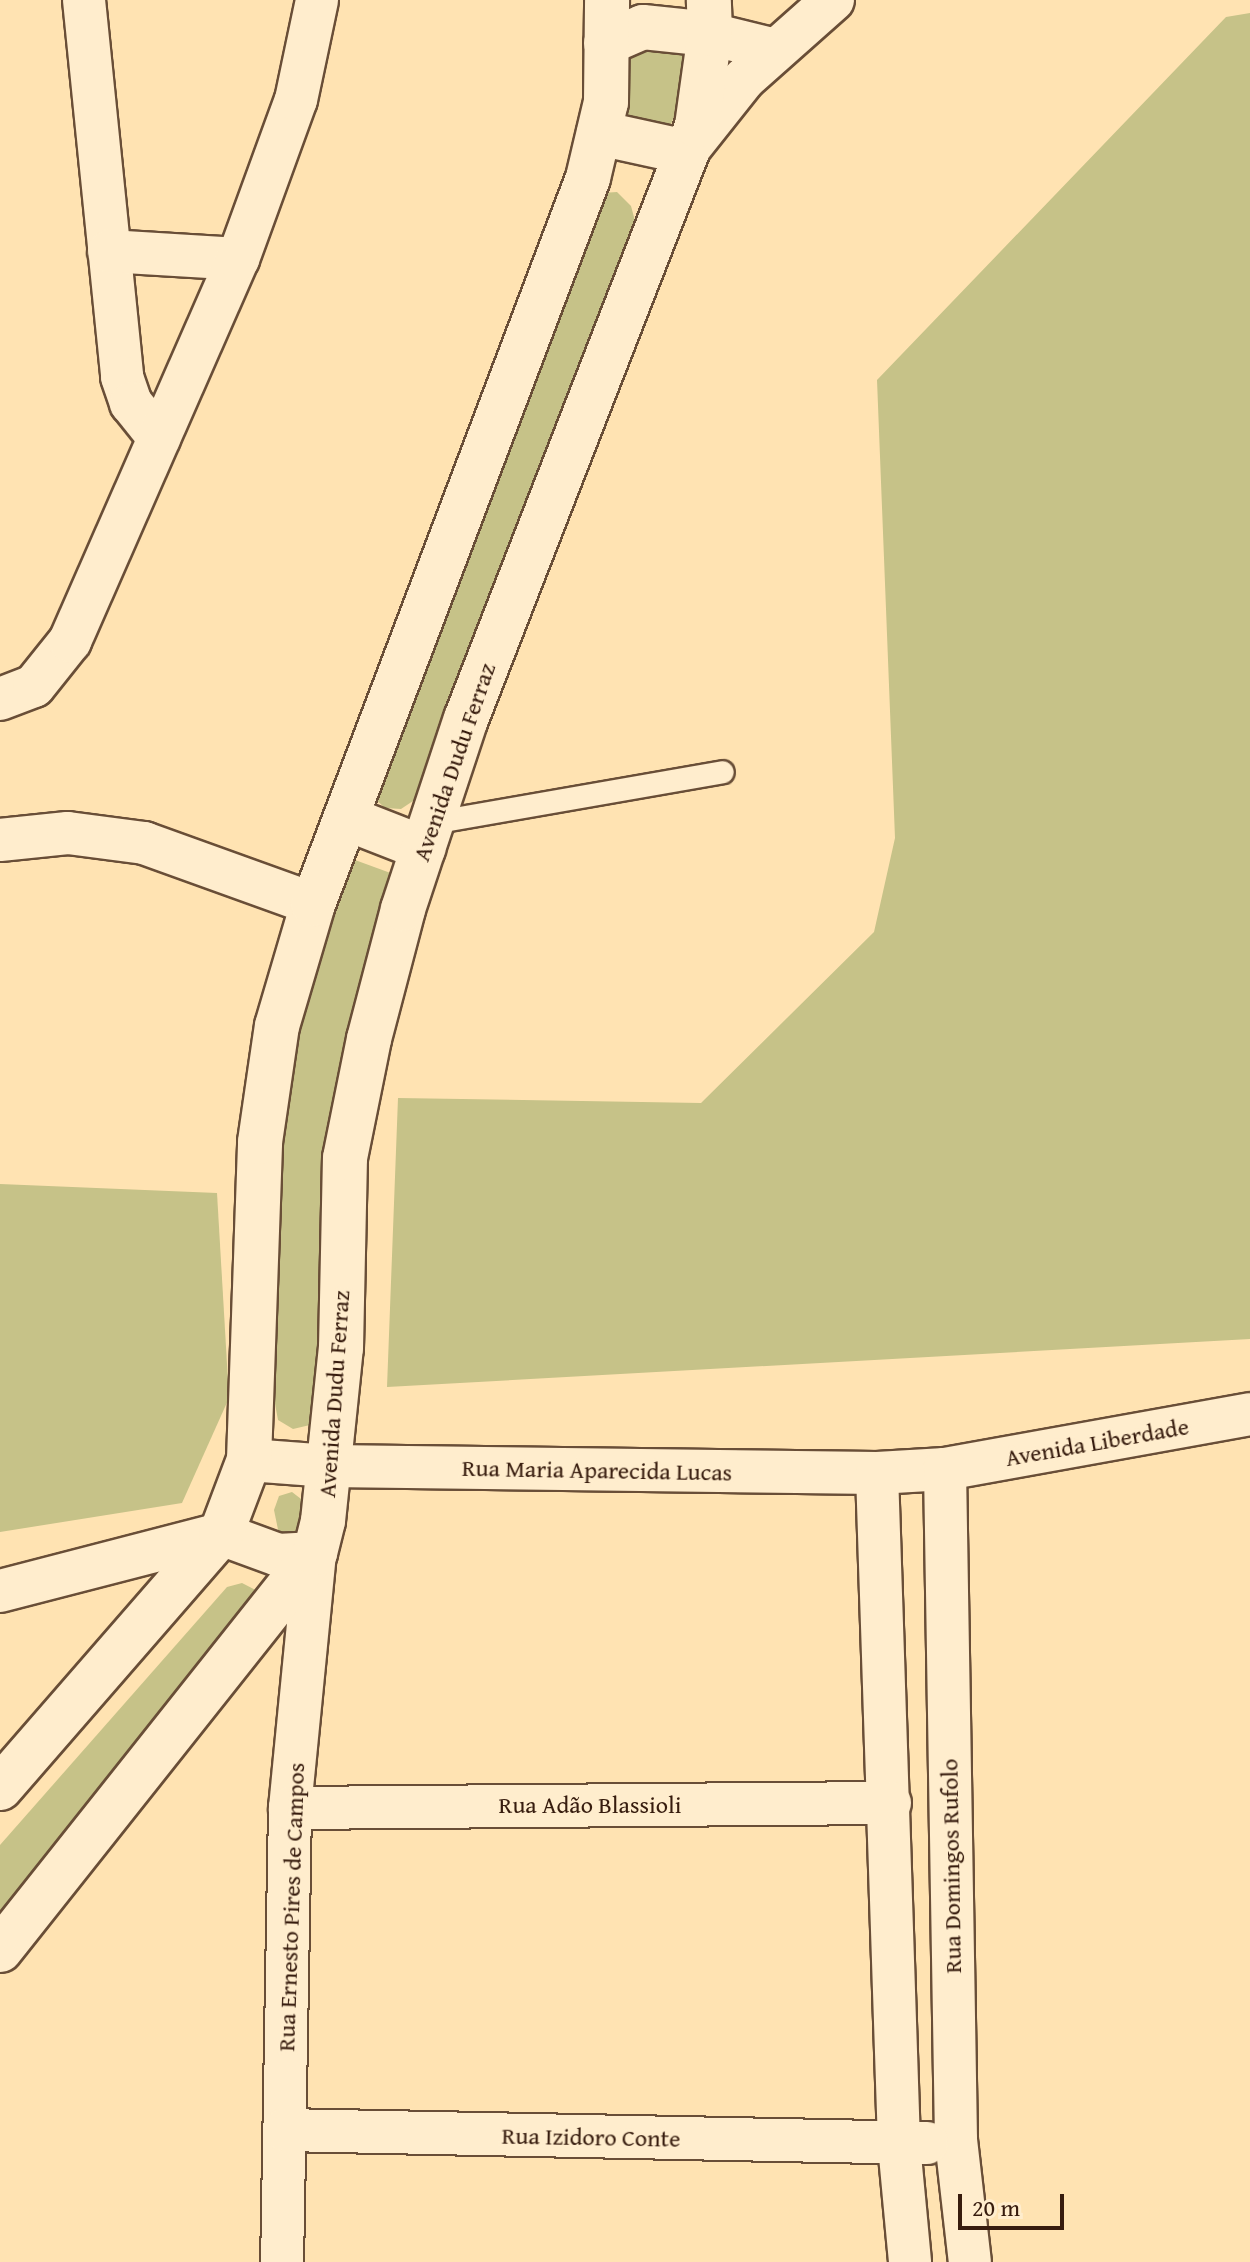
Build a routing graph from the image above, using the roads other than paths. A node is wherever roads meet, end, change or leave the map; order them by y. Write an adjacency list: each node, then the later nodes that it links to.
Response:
1 (84, 0): 10 (street)
2 (317, 0): 11 (street)
3 (607, 0): 6 (main road)
4 (833, 0): 7 (street)
5 (710, 17): 6 (main road); 7 (street); 9 (main road, Avenida Dudu Ferraz)
6 (606, 43): 8 (main road)
7 (775, 50): 9 (street)
8 (599, 133): 9 (main road); 15 (main road)
9 (686, 152): 16 (main road, Avenida Dudu Ferraz)
10 (109, 251): 11 (street); 12 (street)
11 (238, 259): 12 (street)
12 (159, 438): 13 (street)
13 (0, 699)
14 (723, 772): 16 (lane)
15 (346, 818): 16 (main road); 18 (main road)
16 (428, 836): 21 (main road, Avenida Dudu Ferraz)
17 (0, 840): 18 (street)
18 (313, 904): 20 (main road)
19 (1250, 1414): 22 (street, Avenida Liberdade)
20 (249, 1460): 21 (street, Rua Maria Aparecida Lucas); 24 (main road)
21 (329, 1466): 23 (street, Rua Maria Aparecida Lucas); 25 (main road, Avenida Dudu Ferraz)
22 (945, 1469): 23 (street, Rua Maria Aparecida Lucas); 32 (street, Rua Domingos Rufolo)
23 (877, 1473): 28 (street)
24 (221, 1534): 25 (street); 26 (street); 27 (main road)
25 (315, 1553): 29 (street, Rua Ernesto Pires de Campos); 30 (main road, Avenida Dudu Ferraz)
26 (0, 1591)
27 (0, 1788)
28 (890, 1803): 29 (street, Rua Adão Blassioli); 33 (street)
29 (290, 1808): 31 (street, Rua Ernesto Pires de Campos)
30 (0, 1950)
31 (284, 2130): 33 (street, Rua Izidoro Conte); 34 (street, Rua Ernesto Pires de Campos)
32 (956, 2140): 33 (street, Rua Izidoro Conte); 36 (street, Rua Domingos Rufolo)
33 (899, 2145): 35 (street)
34 (282, 2262)
35 (910, 2262)
36 (970, 2262)

